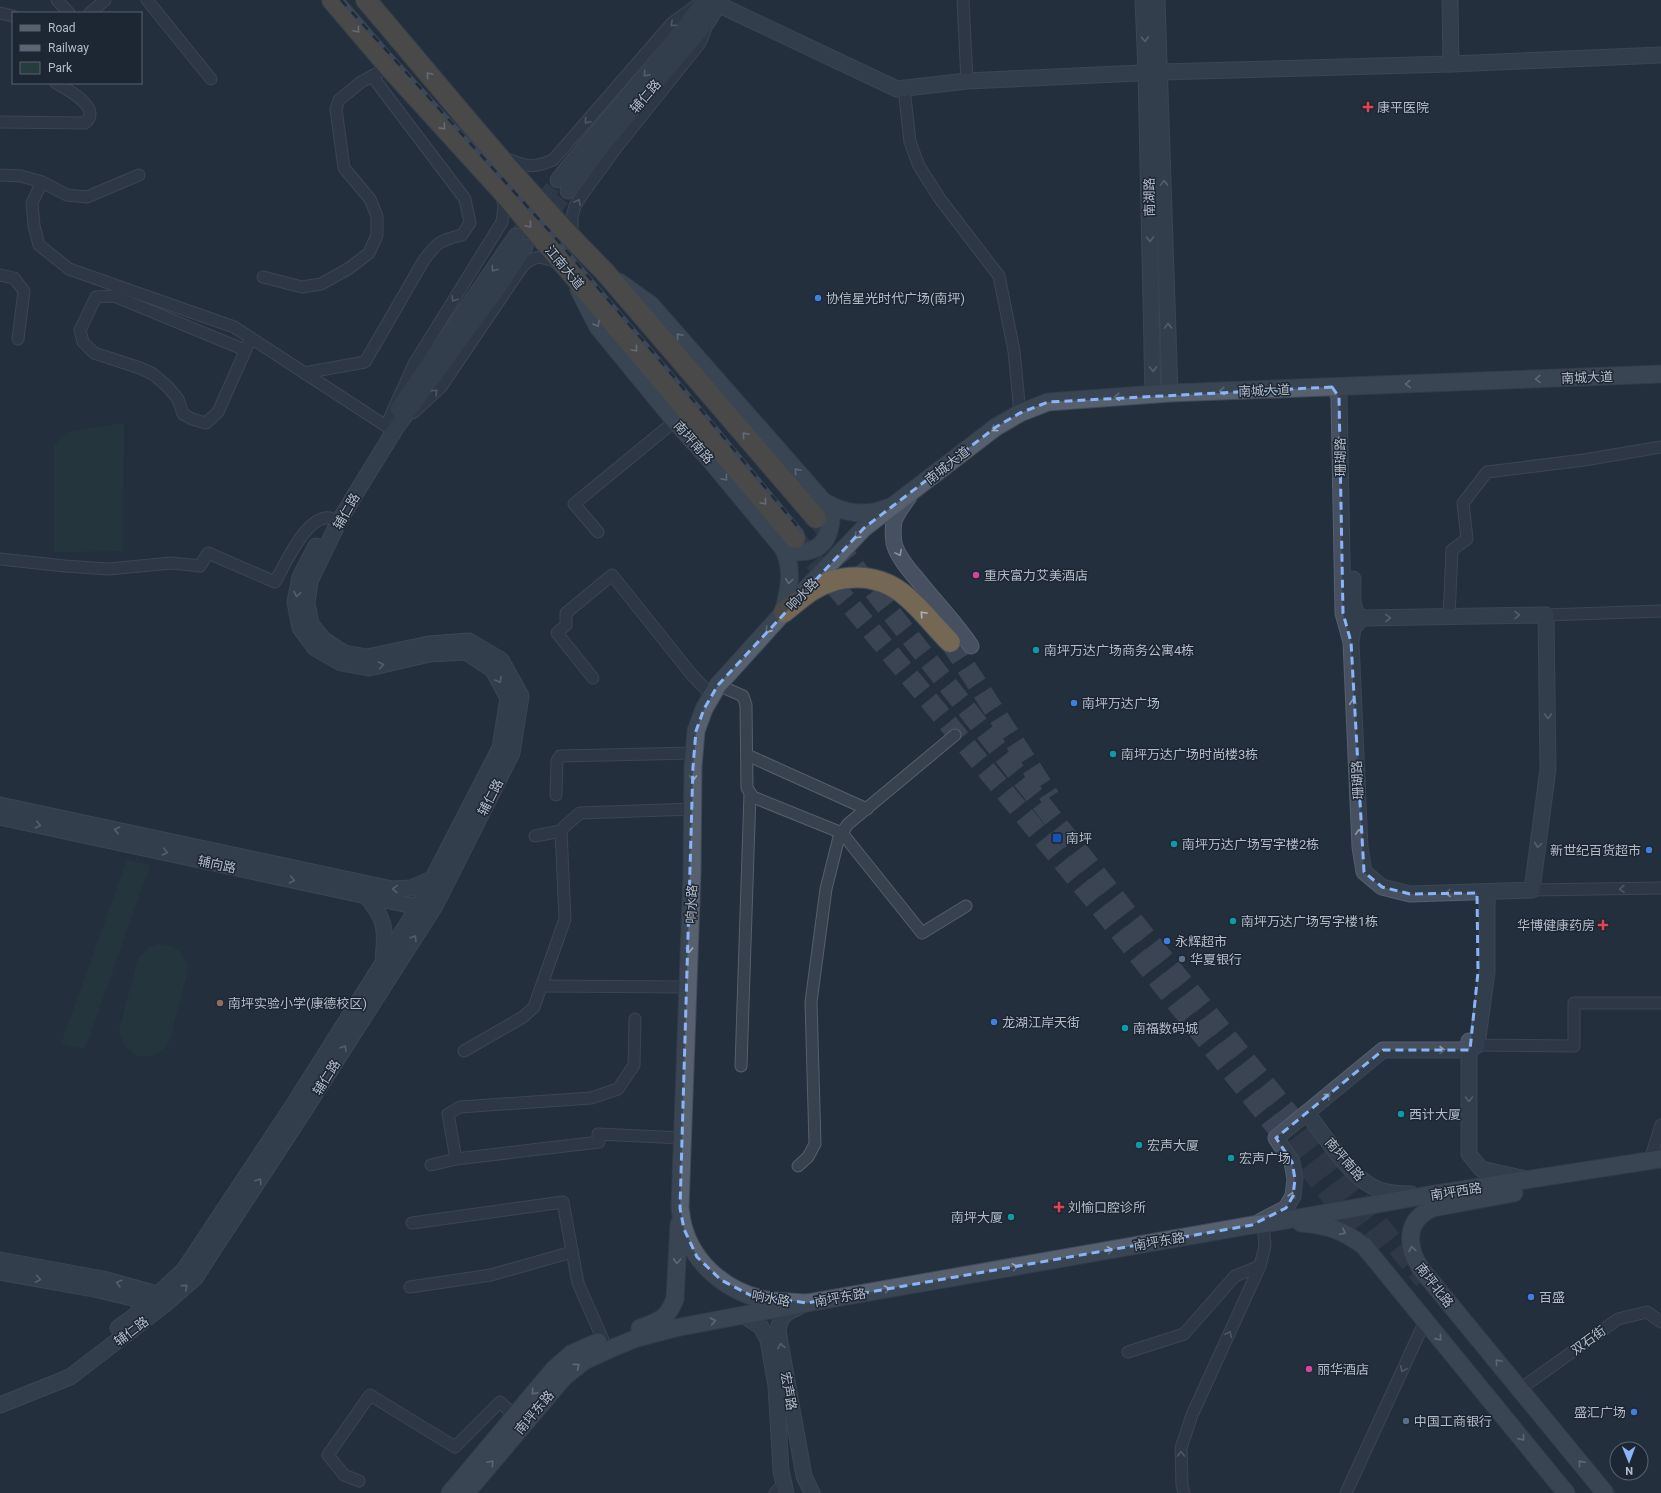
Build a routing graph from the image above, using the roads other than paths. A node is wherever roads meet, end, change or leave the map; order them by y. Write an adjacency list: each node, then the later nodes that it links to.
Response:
1 (57, 0): 11 (street)
2 (105, 0): 12 (street)
3 (147, 0): 20 (street)
4 (332, 0): 18 (highway, 江南大道, one-way to 18)
5 (366, 0): 25 (highway, 江南大道, one-way to 5)
6 (963, 0): 21 (street)
7 (1143, 0): 19 (street, 南湖路, one-way to 19)
8 (1157, 0): 19 (street)
9 (1450, 0): 17 (street)
10 (711, 1): 15 (street, 辅仁路); 23 (street); 25 (street, one-way to 25); 28 (street, 辅仁路, one-way to 28)
11 (68, 12)
12 (91, 12)
13 (0, 13): 14 (street)
14 (12, 16)
15 (708, 21): 31 (street, 辅仁路); 32 (street, one-way to 15)
16 (1661, 54): 17 (street)
17 (1451, 64): 19 (street)
18 (381, 72): 30 (highway, 江南大道, one-way to 30); 36 (street); 40 (street)
19 (1154, 72): 21 (street); 44 (street, one-way to 19); 45 (street, 南湖路, one-way to 45)
20 (211, 79)
21 (967, 81): 23 (street)
22 (58, 84): 24 (street)
23 (904, 88): 46 (street)
24 (0, 122)
25 (498, 155): 32 (highway, 江南大道)
26 (0, 175): 29 (street)
27 (139, 175): 29 (street)
28 (558, 180)
29 (42, 182): 37 (street)
30 (501, 190): 34 (highway, 江南大道, one-way to 34); 48 (street, one-way to 48)
31 (568, 191)
32 (573, 239): 51 (highway, 江南大道, one-way to 32)
33 (521, 242): 48 (street, 辅仁路)
34 (568, 271): 47 (main road, 南坪南路, one-way to 47); 48 (street, one-way to 34); 54 (highway, 江南大道, one-way to 54)
35 (0, 275): 38 (street)
36 (263, 276)
37 (251, 338): 39 (street); 40 (street)
38 (18, 339)
39 (246, 350): 39 (street)
40 (304, 373): 48 (street)
41 (1661, 374): 42 (main road, 南城大道, one-way to 42)
42 (1357, 386): 43 (main road, 南城大道); 60 (street)
43 (1332, 387): 44 (main road, 南城大道, one-way to 44); 62 (street, 珊瑚路)
44 (1170, 393): 45 (main road, 南城大道)
45 (1153, 395): 46 (main road, 南城大道, one-way to 46)
46 (1020, 413): 50 (main road, 南城大道, one-way to 50)
47 (675, 421): 53 (street); 54 (main road, 南坪南路, one-way to 54)
48 (391, 427): 52 (street, 辅仁路)
49 (1661, 446): 59 (street)
50 (905, 497): 51 (main road); 57 (main road, 响水路, one-way to 57); 63 (street, one-way to 63)
51 (819, 509): 54 (main road)
52 (334, 521): 55 (street); 78 (street, 辅仁路, one-way to 78); 83 (street, 辅仁路)
53 (598, 532)
54 (789, 543): 57 (main road, 南坪南路, one-way to 57)
55 (0, 559)
56 (1661, 612): 58 (street)
57 (783, 613): 61 (highway, one-way to 57); 65 (main road, 响水路, one-way to 65)
58 (1546, 615): 59 (street, one-way to 58); 80 (street, one-way to 80)
59 (1449, 617): 60 (street, one-way to 59)
60 (1362, 618): 62 (street)
61 (950, 642)
62 (1351, 642): 81 (street, 珊瑚路, one-way to 62)
63 (971, 646)
64 (592, 678): 65 (street)
65 (715, 690): 67 (main road, 响水路); 68 (street)
66 (955, 735): 73 (street)
67 (694, 753): 70 (street); 72 (main road, 响水路, one-way to 72)
68 (747, 756): 69 (street); 73 (street)
69 (750, 793): 76 (street); 93 (street)
70 (556, 795)
71 (0, 805): 78 (street, 辅向路, one-way to 71)
72 (693, 809): 75 (street); 88 (main road, 响水路, one-way to 88)
73 (867, 809): 76 (street)
74 (0, 817): 82 (street, 辅向路, one-way to 82)
75 (561, 831): 77 (street); 87 (street)
76 (842, 833): 84 (street); 100 (street)
77 (535, 836)
78 (432, 879): 85 (street, 辅仁路)
79 (1661, 888): 80 (street, 珊瑚路, one-way to 80)
80 (1532, 890): 81 (street, 珊瑚路)
81 (1482, 893): 91 (street)
82 (366, 896): 85 (street, 辅向路); 86 (street)
83 (435, 906): 85 (street, 辅向路); 112 (street, 辅仁路, one-way to 83)
84 (966, 906)
85 (418, 907): 86 (street, 辅仁路)
86 (382, 961): 112 (street, 辅仁路)
87 (542, 986): 88 (street); 92 (street)
88 (687, 987): 96 (main road, 响水路)
89 (1661, 1003): 91 (street)
90 (635, 1019): 97 (street)
91 (1472, 1045): 94 (street, one-way to 91); 102 (street, one-way to 102)
92 (464, 1051)
93 (741, 1066)
94 (1307, 1113): 103 (street, 南坪南路); 106 (street, one-way to 94)
95 (1661, 1125): 98 (street)
96 (682, 1138): 97 (street); 104 (main road, 响水路)
97 (456, 1159): 99 (street)
98 (1655, 1160): 101 (main road, 南坪西路)
99 (431, 1165)
100 (798, 1166)
101 (1603, 1168): 102 (main road, 南坪西路); 121 (main road, 南坪北路, one-way to 101)
102 (1529, 1180): 103 (main road, 南坪西路)
103 (1440, 1193): 106 (main road, 南坪西路)
104 (680, 1208): 113 (main road, 响水路); 116 (main road, one-way to 116)
105 (412, 1223): 107 (street)
106 (1257, 1225): 109 (street); 113 (main road, 南坪东路, one-way to 106); 115 (main road, one-way to 115)
107 (572, 1252): 111 (street); 118 (street)
108 (0, 1260): 112 (street, one-way to 108)
109 (1260, 1266): 119 (street); 131 (street, one-way to 109)
110 (0, 1272): 112 (street, one-way to 112)
111 (410, 1287)
112 (156, 1300): 122 (street, 辅仁路); 123 (street, 辅仁路)
113 (807, 1303): 114 (main road, 南坪东路); 130 (street, 宏声路, one-way to 113)
114 (743, 1316): 116 (main road, 南坪东路, one-way to 114); 120 (street, 宏声路)
115 (1425, 1321): 132 (street, one-way to 132); 133 (main road, one-way to 133)
116 (670, 1322): 118 (main road, 南坪东路); 128 (main road, 南坪东路, one-way to 116)
117 (1661, 1322): 121 (street, 双石街)
118 (602, 1340): 124 (main road, 南坪东路, one-way to 124)
119 (1128, 1352)
120 (776, 1386): 126 (street, 宏声路); 129 (street)
121 (1520, 1389): 134 (main road, 南坪北路, one-way to 121)
122 (0, 1394)
123 (0, 1405)
124 (514, 1415): 125 (street); 127 (main road, 南坪东路)
125 (359, 1481)
126 (782, 1490)
127 (450, 1493)
128 (466, 1493)
129 (800, 1493)
130 (812, 1493)
131 (1184, 1493)
132 (1346, 1493)
133 (1566, 1493)
134 (1605, 1493)

